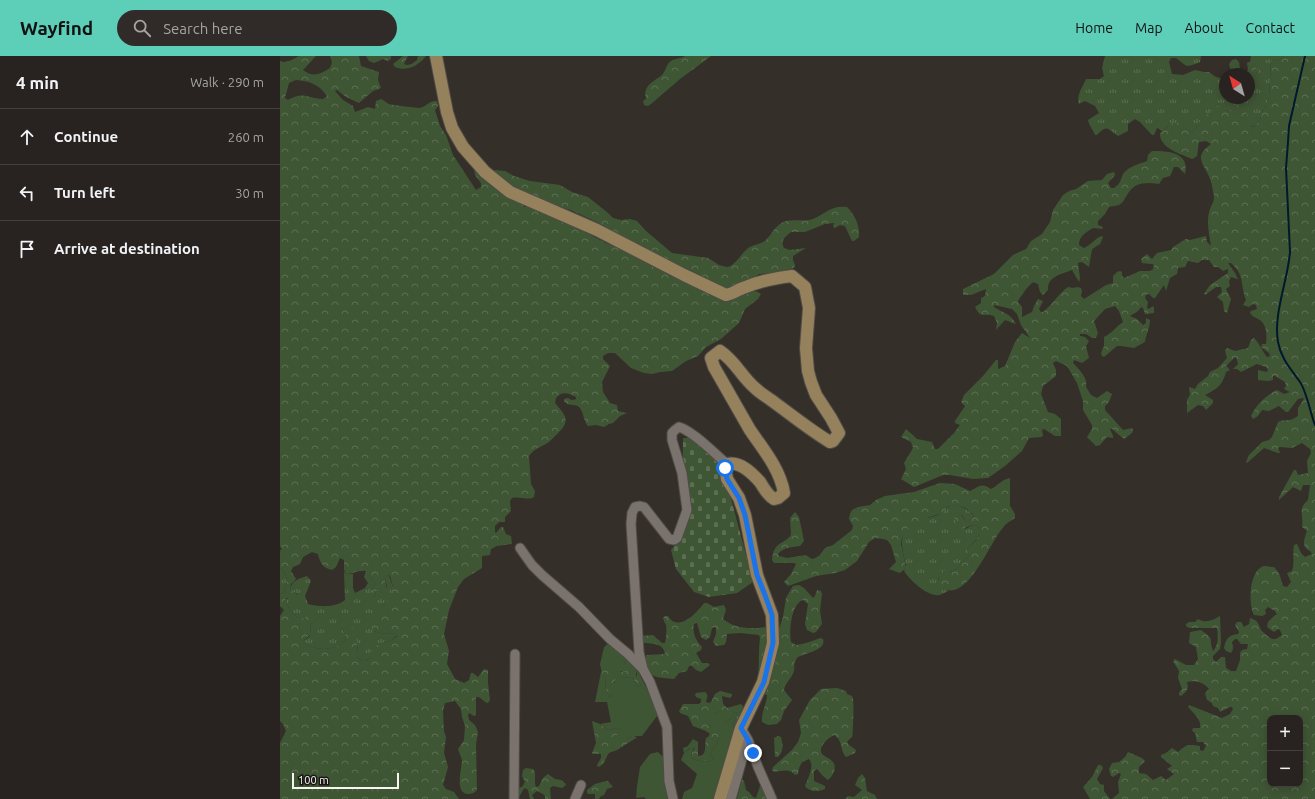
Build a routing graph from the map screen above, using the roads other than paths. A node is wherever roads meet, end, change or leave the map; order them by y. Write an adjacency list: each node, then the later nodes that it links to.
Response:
1 (436, 56): 2 (street)
2 (728, 464): 5 (street); 6 (street)
3 (520, 548): 5 (street)
4 (515, 654): 9 (street)
5 (643, 669): 11 (street)
6 (741, 728): 7 (street); 12 (street)
7 (748, 740): 13 (street); 14 (street)
8 (581, 785): 10 (street)
9 (514, 799)
10 (575, 799)
11 (673, 799)
12 (720, 799)
13 (731, 799)
14 (772, 799)

